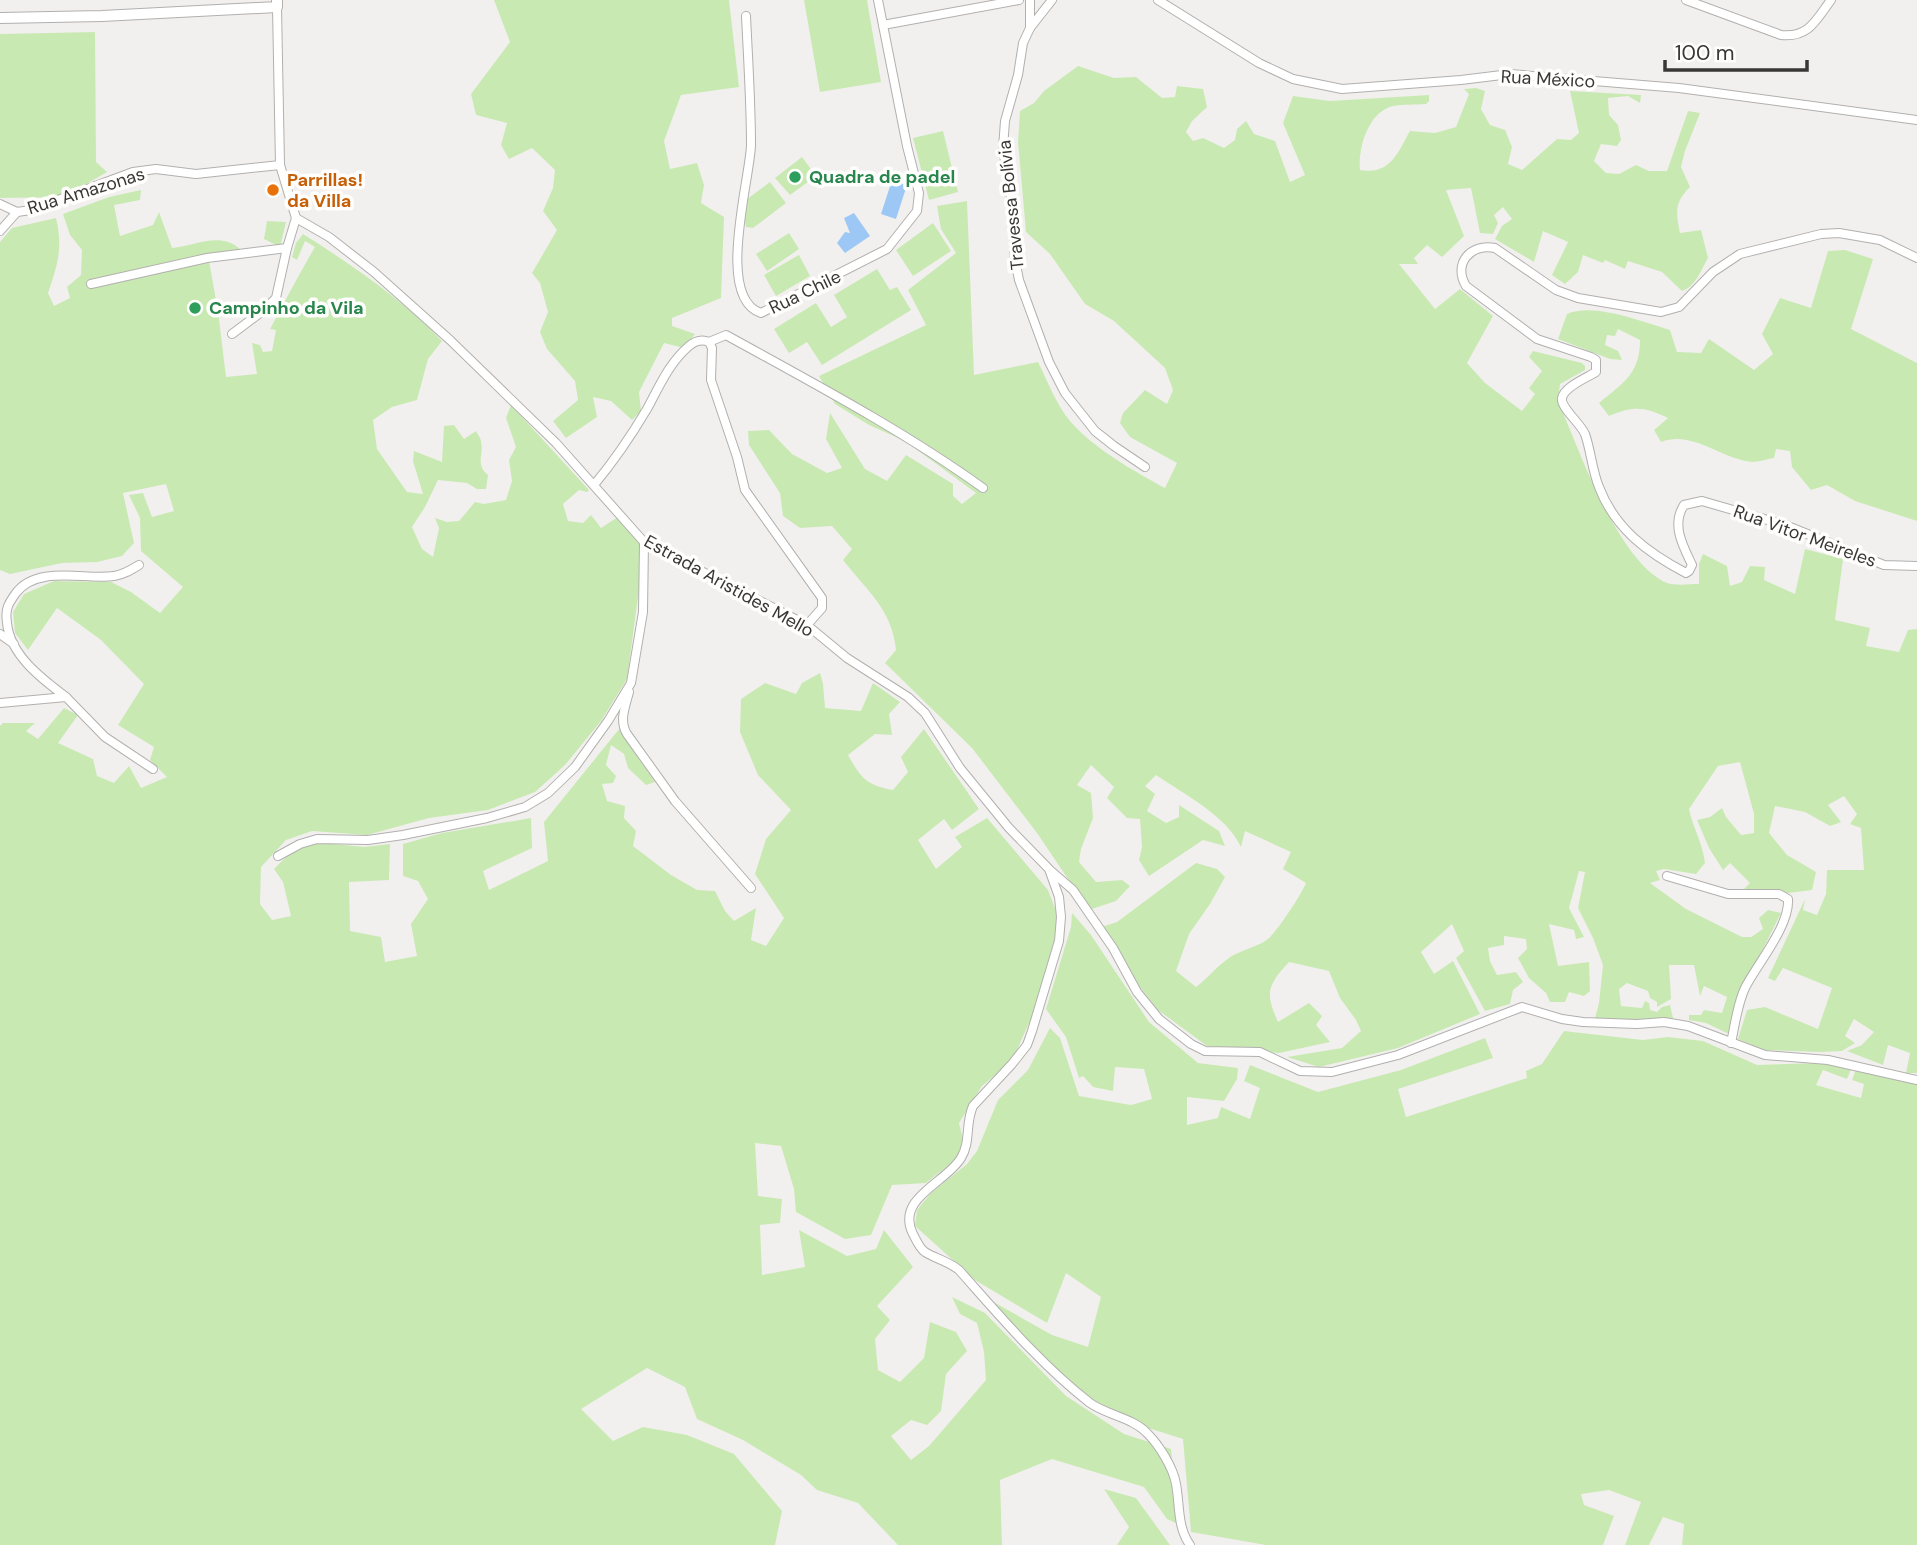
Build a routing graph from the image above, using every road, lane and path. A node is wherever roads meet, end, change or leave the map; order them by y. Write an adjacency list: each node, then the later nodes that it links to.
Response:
1 (878, 0): 11 (street, Rua Chile)
2 (1018, 0): 11 (street)
3 (1030, 0): 12 (street, Travessa Bolívia)
4 (1052, 0): 12 (street, Travessa Bolívia)
5 (1158, 0): 13 (street, Rua México)
6 (1686, 0): 7 (street)
7 (1830, 0)
8 (277, 4): 10 (street); 14 (street)
9 (746, 16): 11 (street, Rua Chile)
10 (0, 18)
11 (883, 25)
12 (1030, 27): 24 (street, Travessa Bolívia)
13 (1917, 120)
14 (280, 165): 16 (street, Rua Amazonas); 17 (street)
15 (0, 204): 16 (street)
16 (17, 212): 18 (street)
17 (296, 218): 19 (street); 25 (street, Estrada Aristides Mello)
18 (0, 231)
19 (286, 248): 21 (street); 22 (street)
20 (1917, 258): 29 (street, Rua Vitor Meireles)
21 (91, 284)
22 (232, 334)
23 (709, 342): 25 (street); 26 (street); 30 (street)
24 (1145, 467)
25 (594, 485): 27 (street, Estrada Aristides Mello)
26 (983, 488)
27 (644, 542): 30 (street, Estrada Aristides Mello); 33 (street)
28 (139, 565): 32 (street)
29 (1917, 566)
30 (807, 625): 38 (street, Estrada Aristides Mello)
31 (0, 634): 32 (street)
32 (14, 644): 34 (street)
33 (631, 683): 37 (street); 40 (street)
34 (66, 697): 35 (street); 36 (street)
35 (0, 703)
36 (153, 769)
37 (278, 856)
38 (1049, 869): 41 (street); 43 (street, Estrada Aristides Mello)
39 (1667, 876): 41 (street)
40 (751, 888)
41 (1731, 1043): 42 (street)
42 (1917, 1080)
43 (1190, 1545)

